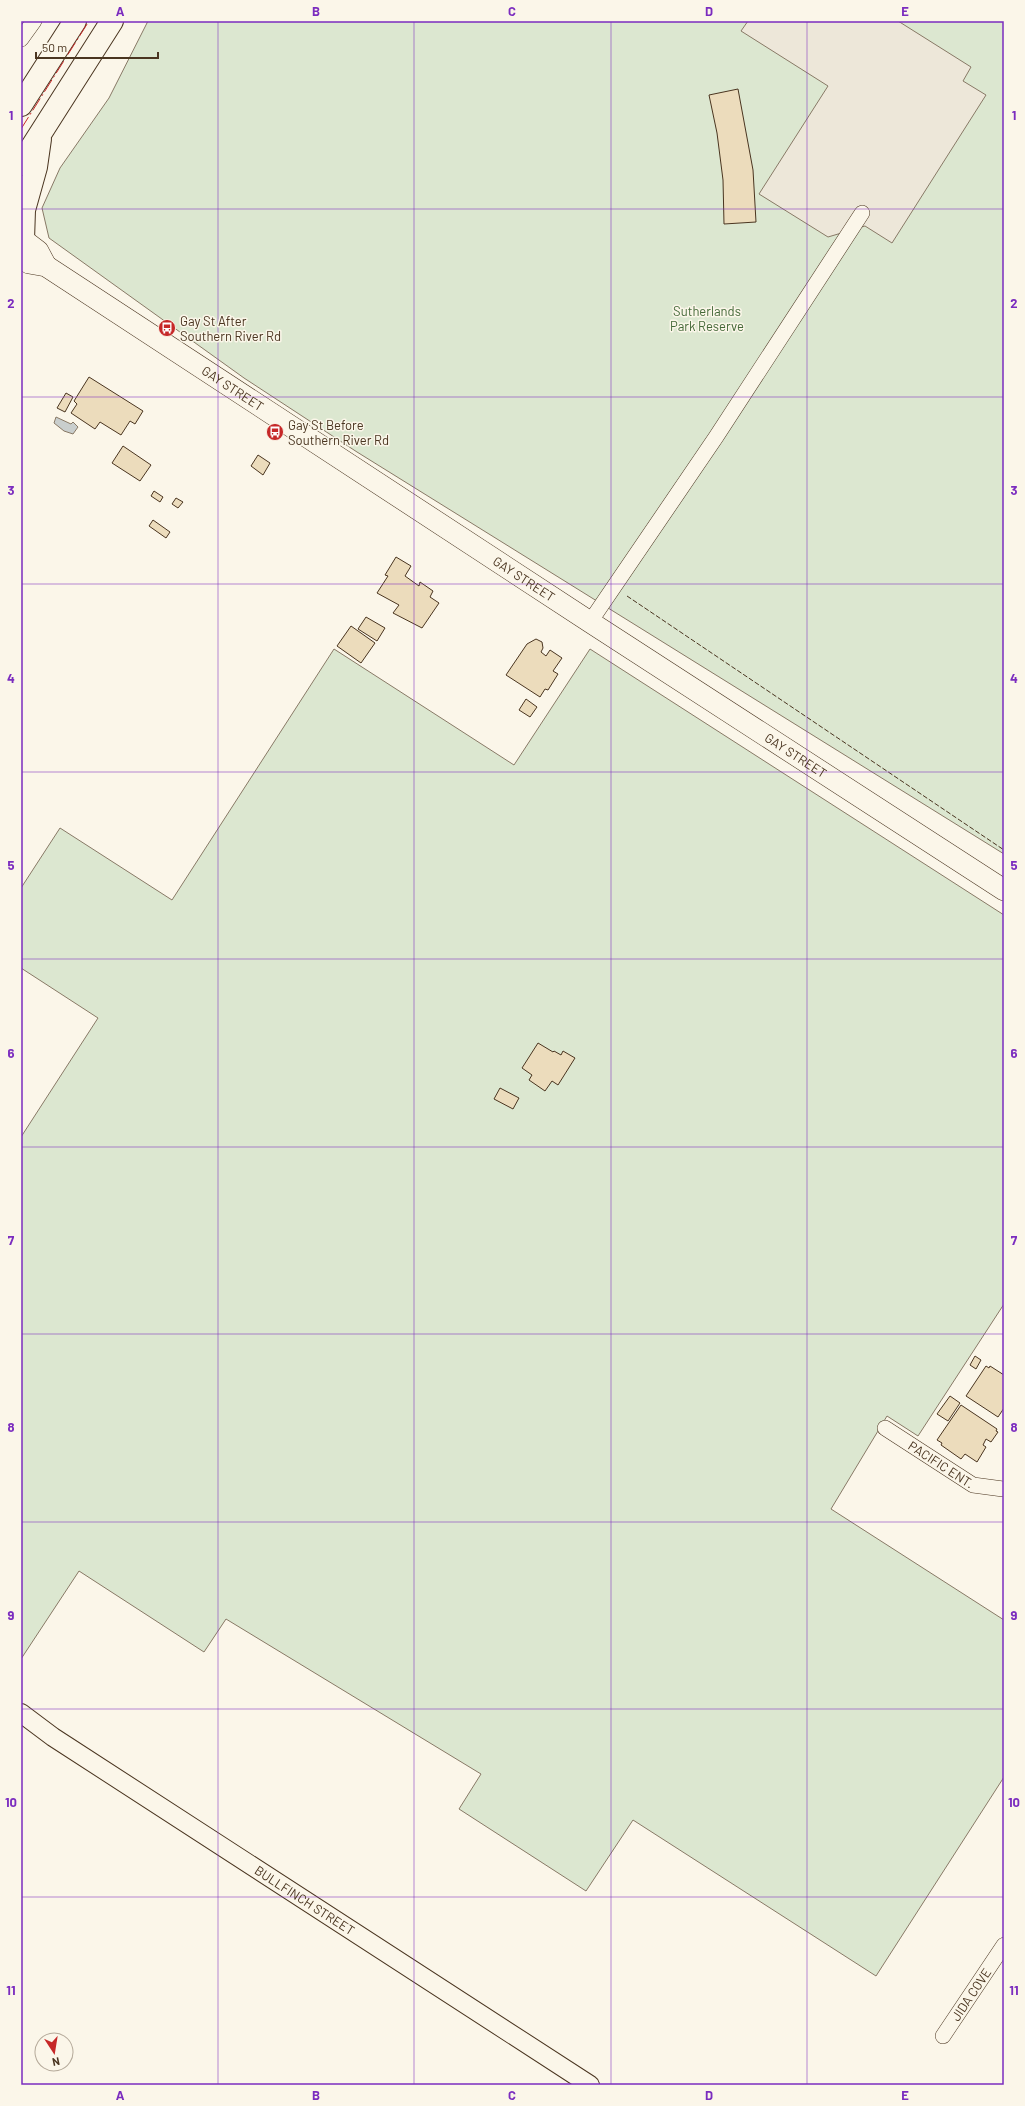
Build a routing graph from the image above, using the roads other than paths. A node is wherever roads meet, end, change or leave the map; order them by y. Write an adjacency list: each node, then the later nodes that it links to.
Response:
1 (34, 21): 4 (street)
2 (75, 21): 5 (main road)
3 (112, 21): 6 (main road)
4 (21, 39)
5 (21, 105)
6 (41, 132): 7 (main road); 9 (main road)
7 (21, 164)
8 (862, 213): 10 (street)
9 (22, 245): 10 (main road, GAY STREET)
10 (590, 622): 11 (main road, GAY STREET)
11 (1004, 890)
12 (885, 1428): 13 (street, PACIFIC ENT.)
13 (1004, 1488)
14 (21, 1713): 17 (street, BULLFINCH STREET)
15 (1002, 1951): 16 (street, JIDA COVE)
16 (943, 2036)
17 (590, 2085)

